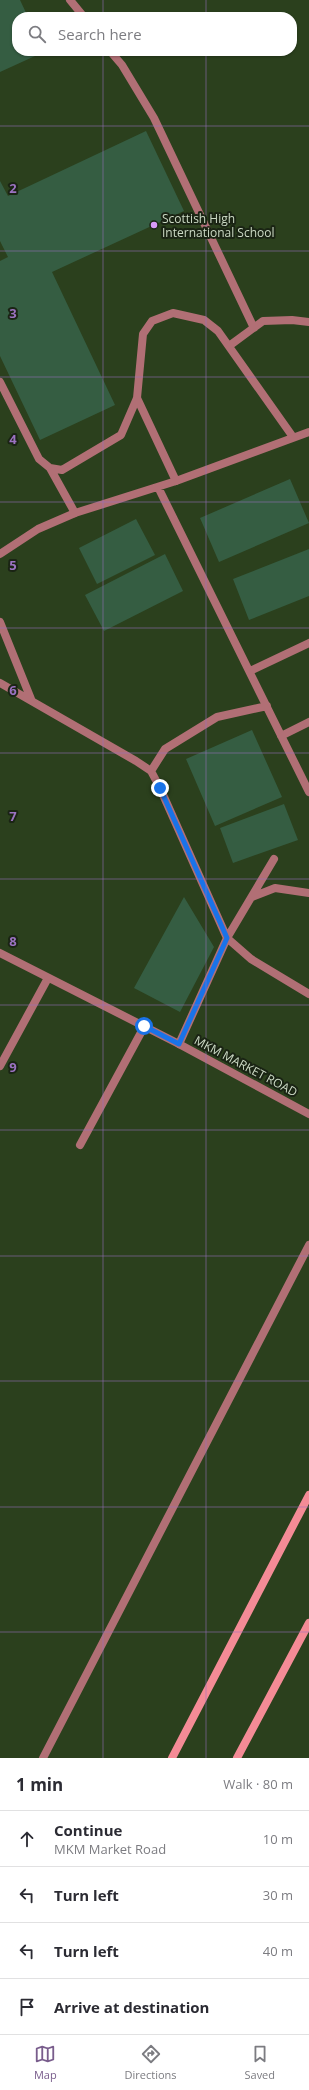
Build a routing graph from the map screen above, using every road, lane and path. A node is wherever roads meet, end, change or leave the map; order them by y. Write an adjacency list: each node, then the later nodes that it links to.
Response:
1 (70, 0): 2 (street)
2 (80, 12)
3 (114, 56): 5 (street)
4 (309, 322): 5 (street)
5 (254, 328): 6 (street)
6 (229, 346): 8 (street); 10 (street)
7 (0, 382): 11 (street)
8 (137, 398): 11 (street); 12 (street)
9 (309, 432): 10 (street)
10 (293, 437): 12 (street)
11 (50, 468): 14 (street)
12 (176, 481): 13 (street)
13 (158, 487): 14 (street); 18 (street)
14 (75, 513): 15 (street)
15 (0, 554)
16 (0, 622): 20 (street)
17 (309, 643): 18 (street)
18 (250, 671): 21 (street)
19 (0, 683): 20 (street)
20 (31, 699): 24 (street)
21 (267, 706): 23 (street); 24 (street)
22 (309, 722): 23 (street)
23 (281, 736): 25 (street)
24 (150, 770): 29 (street)
25 (309, 792)
26 (274, 859): 28 (street)
27 (309, 893): 28 (street)
28 (252, 897): 29 (street)
29 (227, 938): 32 (street); 34 (street)
30 (0, 953): 31 (street, MKM MARKET ROAD)
31 (48, 978): 33 (street, MKM MARKET ROAD); 35 (street)
32 (309, 994)
33 (144, 1026): 34 (street, MKM MARKET ROAD); 37 (street)
34 (179, 1044): 36 (street, MKM MARKET ROAD)
35 (0, 1066)
36 (309, 1114)
37 (80, 1145)
38 (309, 1245): 41 (street)
39 (309, 1495): 42 (main road)
40 (309, 1624): 43 (main road)
41 (43, 1758)
42 (172, 1758)
43 (237, 1758)

